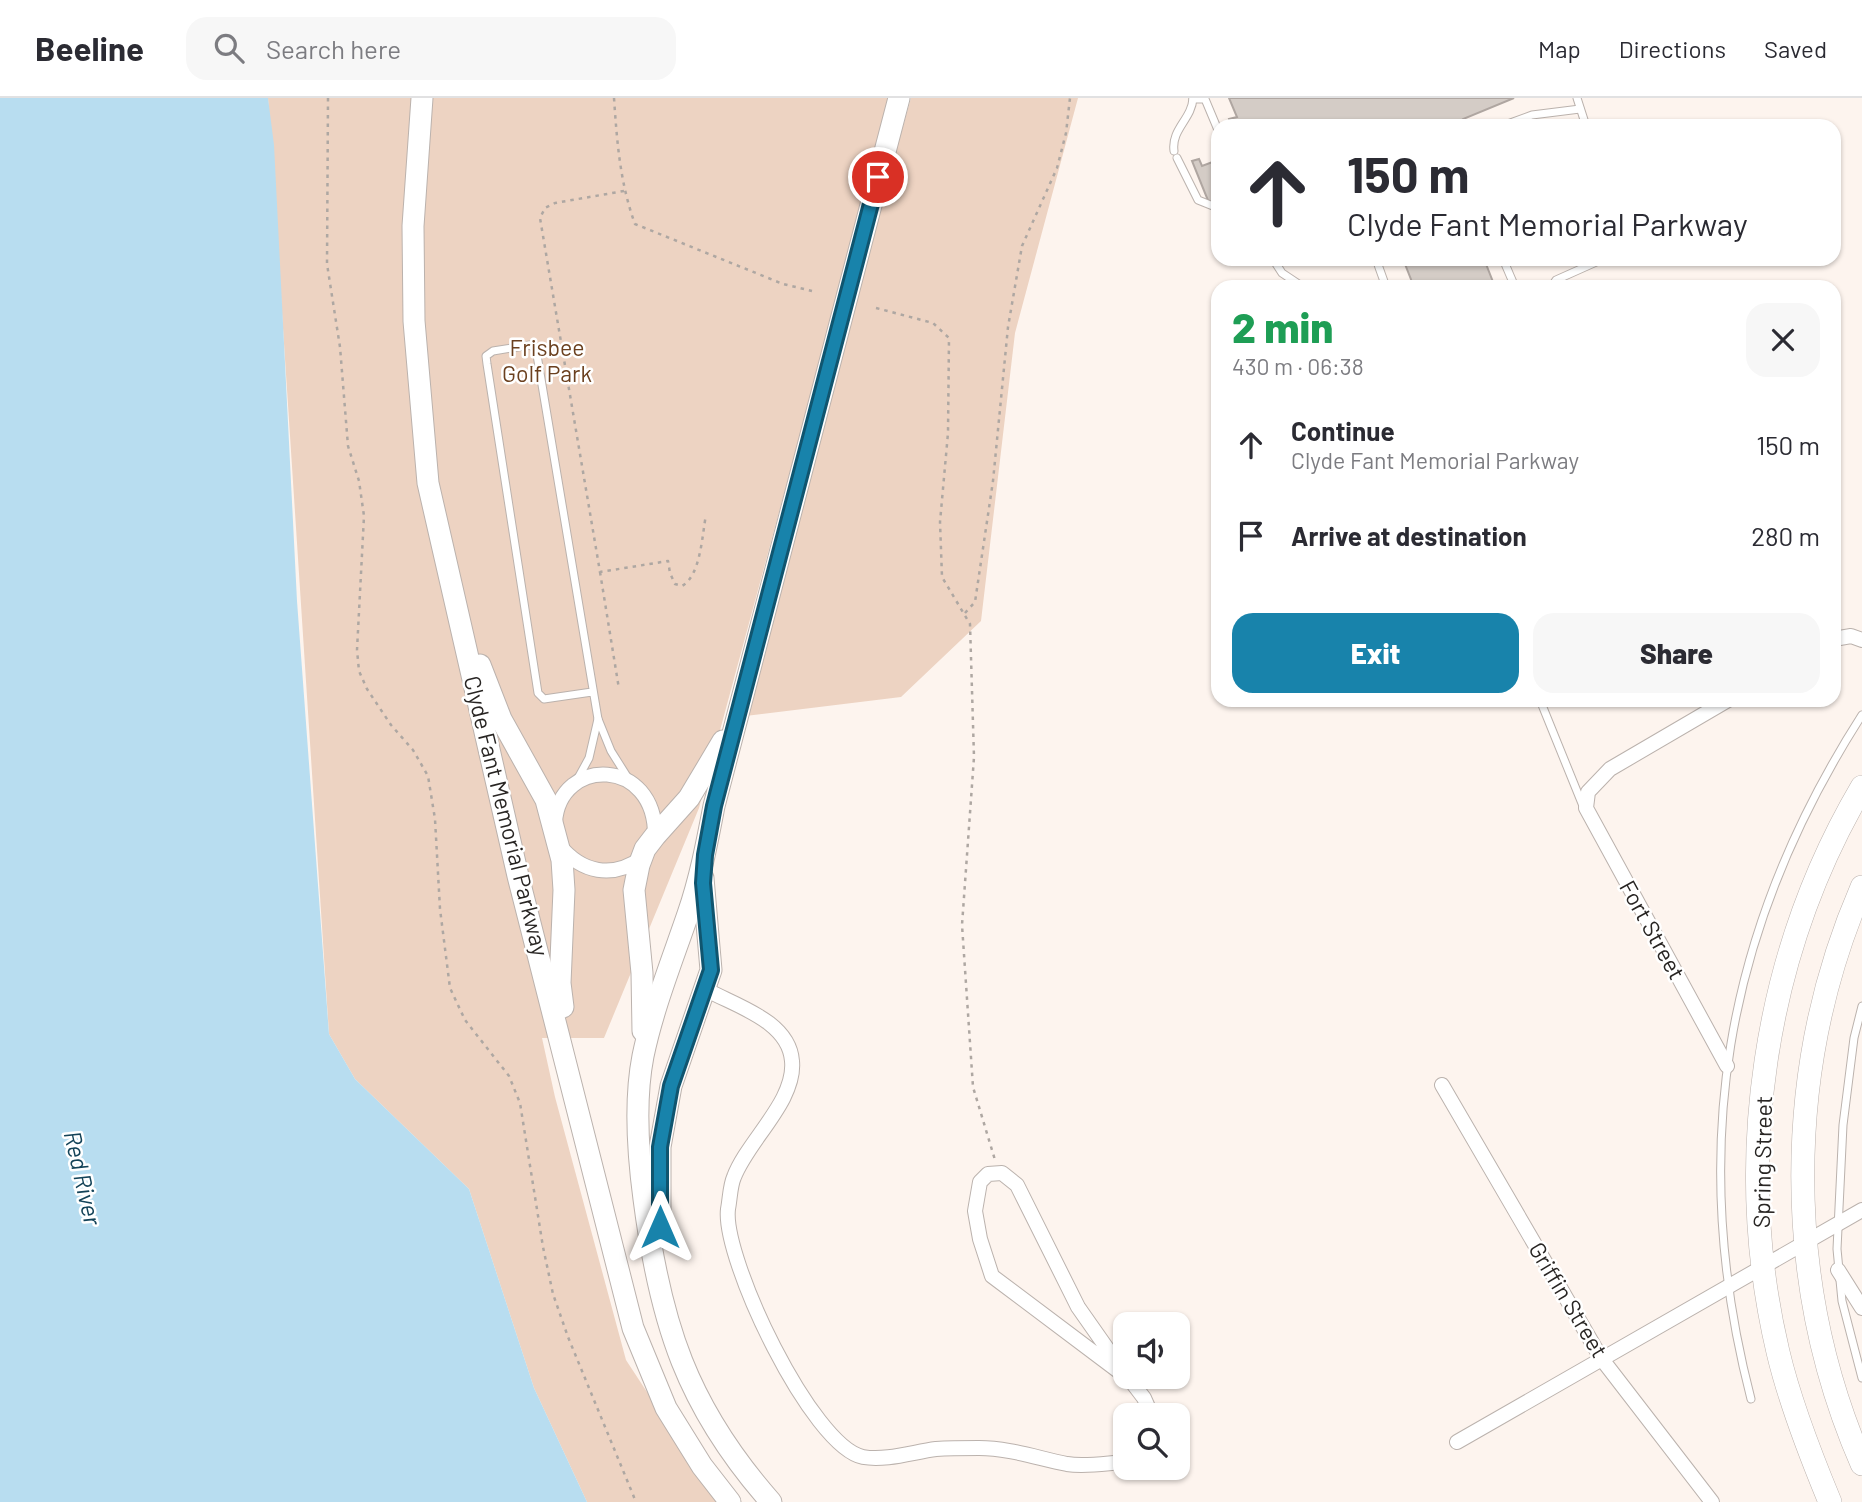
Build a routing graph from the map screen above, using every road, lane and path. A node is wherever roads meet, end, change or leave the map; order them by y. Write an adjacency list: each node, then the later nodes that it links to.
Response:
1 (328, 98): 65 (path)
2 (422, 98): 21 (main road, Clyde Fant Memorial Parkway)
3 (614, 98): 12 (path)
4 (899, 98): 31 (main road)
5 (1070, 98): 23 (path)
6 (1577, 98): 8 (lane)
7 (1193, 99): 9 (lane); 13 (lane)
8 (1580, 109): 10 (lane); 11 (lane)
9 (1213, 119)
10 (1521, 119)
11 (1584, 119)
12 (624, 191): 18 (path); 22 (path)
13 (1211, 205)
14 (1278, 266): 16 (lane)
15 (1587, 266): 17 (lane)
16 (1293, 280)
17 (1556, 280)
18 (812, 291)
19 (876, 308): 23 (path)
20 (706, 515): 22 (path)
21 (447, 567): 37 (main road); 47 (main road, Clyde Fant Memorial Parkway)
22 (600, 572): 26 (path)
23 (963, 614): 48 (path)
24 (1841, 638): 25 (street)
25 (1862, 640)
26 (619, 689)
27 (592, 692): 27 (lane); 32 (lane)
28 (1544, 707): 36 (lane)
29 (1716, 707): 36 (street, Fort Street)
30 (1862, 715): 45 (lane)
31 (737, 717): 38 (main road); 39 (main road)
32 (598, 719): 33 (lane); 34 (lane)
33 (631, 782): 34 (street); 38 (street)
34 (573, 787): 37 (street)
35 (1862, 787): 52 (main road, Spring Street)
36 (1588, 816): 45 (street, Fort Street)
37 (556, 836): 40 (street); 47 (main road)
38 (655, 836): 40 (main road)
39 (705, 855): 42 (main road); 44 (main road)
40 (642, 858): 44 (main road)
41 (1862, 887): 51 (main road, Spring Street)
42 (707, 990): 56 (main road); 63 (street)
43 (1862, 1006): 50 (lane)
44 (643, 1058): 56 (main road)
45 (1727, 1066): 54 (lane)
46 (1442, 1085): 58 (street, Griffin Street)
47 (585, 1144): 66 (main road, Clyde Fant Memorial Parkway)
48 (1002, 1173): 57 (street); 59 (street)
49 (1862, 1210): 50 (street)
50 (1838, 1224): 51 (street); 53 (lane)
51 (1805, 1242): 52 (street); 64 (main road, Spring Street)
52 (1763, 1265): 54 (street); 69 (main road, Spring Street)
53 (1838, 1270): 55 (street); 60 (lane)
54 (1727, 1288): 58 (street); 61 (lane)
55 (1862, 1308)
56 (669, 1329): 67 (main road)
57 (1113, 1357)
58 (1601, 1358): 62 (street); 68 (street, Griffin Street)
59 (1113, 1367)
60 (1862, 1378)
61 (1751, 1399)
62 (1457, 1442)
63 (1113, 1462)
64 (1862, 1464)
65 (636, 1502)
66 (730, 1502)
67 (771, 1502)
68 (1712, 1502)
69 (1830, 1502)

